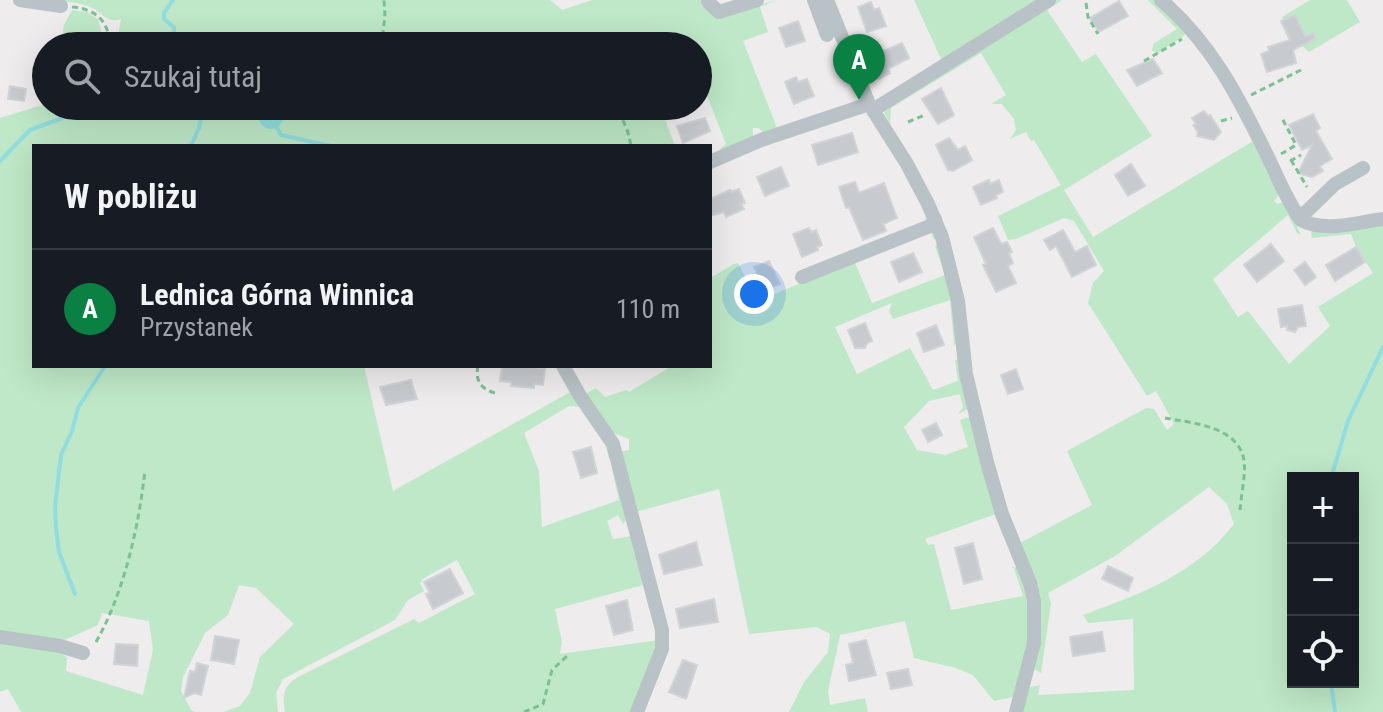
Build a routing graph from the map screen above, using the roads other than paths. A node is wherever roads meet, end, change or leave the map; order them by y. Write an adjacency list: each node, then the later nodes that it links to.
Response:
1 (20, 0): 7 (street)
2 (757, 0): 5 (street)
3 (1049, 0): 9 (street)
4 (1161, 0): 12 (street)
5 (708, 2)
6 (823, 5): 8 (street); 9 (street)
7 (61, 6)
8 (827, 35)
9 (871, 107): 10 (street); 13 (street)
10 (712, 161)
11 (1363, 168): 12 (street)
12 (1297, 215): 14 (street)
13 (935, 219): 15 (street); 20 (street)
14 (1383, 219)
15 (802, 277)
16 (564, 368): 19 (street)
17 (0, 637): 18 (street)
18 (83, 653)
19 (637, 712)
20 (1016, 712)

